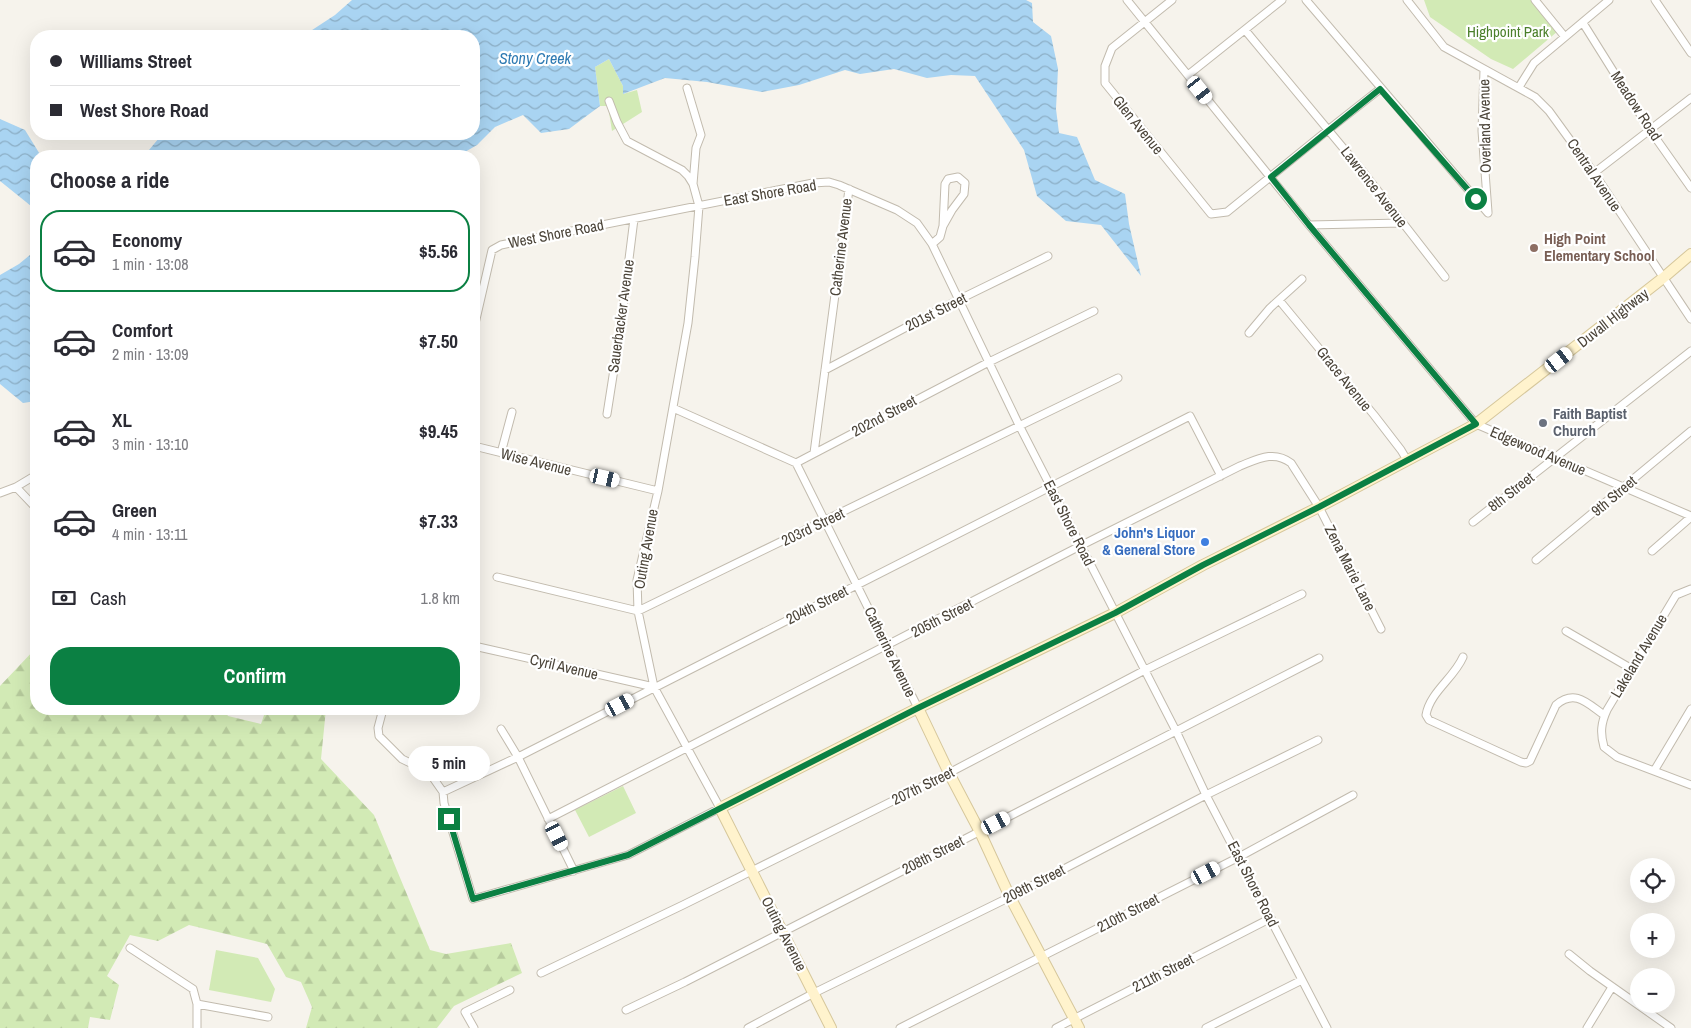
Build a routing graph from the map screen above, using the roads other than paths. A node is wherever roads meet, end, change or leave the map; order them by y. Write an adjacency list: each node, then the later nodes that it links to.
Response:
1 (1127, 0): 9 (street, Edgewood Avenue)
2 (1172, 0): 9 (street)
3 (1282, 0): 11 (street)
4 (1306, 0): 18 (street)
5 (1407, 0): 14 (street, Central Avenue)
6 (1534, 0): 12 (street)
7 (1609, 0): 10 (street)
8 (1655, 0): 13 (street)
9 (1145, 22): 15 (street, Edgewood Avenue); 24 (street, Glen Avenue)
10 (1583, 23): 12 (street); 22 (street, Meadow Road)
11 (1245, 30): 15 (street); 21 (street, Lawrence Avenue)
12 (1565, 37): 17 (street)
13 (1691, 53)
14 (1484, 70): 17 (street, Central Avenue); 18 (street, Overland Avenue)
15 (1188, 75): 24 (street, Edgewood Avenue)
16 (687, 88): 25 (street)
17 (1520, 88): 23 (street, Central Avenue)
18 (1380, 89): 21 (street)
19 (1691, 98): 22 (street)
20 (609, 101): 25 (street, Outing Avenue)
21 (1328, 130): 24 (street); 30 (street, Lawrence Avenue)
22 (1650, 130): 23 (street); 26 (street, Meadow Road)
23 (1594, 173): 37 (street, Central Avenue)
24 (1271, 177): 31 (street, Edgewood Avenue)
25 (693, 184): 28 (street, Outing Avenue)
26 (1691, 188)
27 (849, 189): 28 (street, East Shore Road); 33 (street, East Shore Road); 47 (street, Catherine Avenue)
28 (699, 206): 29 (street, West Shore Road); 49 (street, Outing Avenue)
29 (634, 219): 41 (street, West Shore Road); 51 (street, Sauerbacker Avenue)
30 (1402, 223): 31 (street); 36 (street, Lawrence Avenue)
31 (1309, 225): 52 (street, Edgewood Avenue)
32 (943, 226): 32 (street); 33 (street)
33 (932, 244): 39 (street, East Shore Road)
34 (1691, 254): 37 (street, Duvall Highway)
35 (1048, 256): 39 (street, 201st Street)
36 (1444, 277)
37 (1663, 278): 43 (street, Central Avenue); 52 (street, Duvall Highway)
38 (1302, 279): 40 (street)
39 (958, 300): 46 (street, East Shore Road); 47 (street, 201st Street)
40 (1279, 300): 44 (street); 59 (street, Grace Avenue)
41 (480, 302)
42 (1094, 311): 46 (street, 202nd Street)
43 (1691, 319)
44 (1249, 333)
45 (1691, 351): 58 (street, 8th Street)
46 (989, 362): 53 (street, East Shore Road); 56 (street, 202nd Street)
47 (825, 370): 56 (street, Catherine Avenue)
48 (1118, 378): 53 (street, 203rd Street)
49 (672, 408): 60 (street); 66 (street, Outing Avenue)
50 (512, 412): 57 (street)
51 (607, 414)
52 (1476, 424): 58 (street, Edgewood Avenue); 59 (street, Duvall Highway)
53 (1019, 425): 63 (street, East Shore Road); 71 (street, 203rd Street)
54 (1691, 431): 65 (street, 9th Street)
55 (480, 448): 57 (street, Wise Avenue)
56 (814, 453): 60 (street, 202nd Street)
57 (501, 454): 66 (street, Wise Avenue)
58 (1555, 458): 65 (street, Edgewood Avenue); 72 (street, 8th Street)
59 (1407, 460): 69 (street, Duvall Highway)
60 (796, 463): 71 (street, Catherine Avenue)
61 (1221, 476): 63 (street, 204th Street); 69 (street, 205th Street); 73 (street, 205th Street)
62 (30, 479): 64 (street)
63 (1050, 486): 73 (street, East Shore Road); 77 (street, 204th Street)
64 (16, 487): 67 (street); 68 (street)
65 (1624, 488): 70 (street, Edgewood Avenue); 75 (street, 9th Street)
66 (658, 491): 80 (street, Outing Avenue)
67 (0, 492)
68 (30, 502)
69 (1319, 507): 81 (street, Duvall Highway); 82 (street, Zena Marie Lane)
70 (1691, 517): 74 (street)
71 (825, 521): 77 (street, Catherine Avenue); 80 (street, 203rd Street)
72 (1473, 522)
73 (1080, 546): 81 (street, East Shore Road); 84 (street, 205th Street)
74 (1652, 551)
75 (1536, 560)
76 (497, 577): 80 (street)
77 (857, 585): 84 (street, Catherine Avenue); 90 (street, 204th Street)
78 (1691, 589): 88 (street, Lakeland Avenue)
79 (1302, 594): 89 (street, 207th Street)
80 (638, 611): 90 (street, Outing Avenue)
81 (1115, 613): 89 (street, East Shore Road); 91 (street, Duvall Highway)
82 (1381, 630)
83 (1566, 631): 88 (street)
84 (887, 646): 91 (street, Catherine Avenue); 98 (street, 205th Street)
85 (480, 647): 90 (street, Cyril Avenue)
86 (1463, 657): 94 (street)
87 (1319, 658): 96 (street, 208th Street)
88 (1632, 668): 94 (street, Lakeland Avenue)
89 (1145, 670): 96 (street, East Shore Road); 101 (street, 207th Street)
90 (654, 687): 98 (street, Outing Avenue); 99 (street, 204th Street)
91 (918, 708): 101 (street, Catherine Avenue); 106 (street, Duvall Highway)
92 (1691, 709): 100 (street)
93 (382, 715): 103 (street)
94 (1604, 715): 100 (street, Lakeland Avenue)
95 (501, 729): 99 (street)
96 (1176, 731): 104 (street, East Shore Road); 108 (street, 208th Street)
97 (1318, 740): 104 (street, 209th Street)
98 (688, 747): 106 (street, Outing Avenue); 107 (street, 205th Street)
99 (518, 757): 103 (street, 204th Street); 107 (street)
100 (1654, 771): 102 (street)
101 (949, 773): 108 (street, Catherine Avenue); 110 (street, 207th Street)
102 (1691, 785)
103 (443, 792): 111 (street)
104 (1206, 795): 109 (street, East Shore Road); 112 (street, 209th Street)
105 (1353, 795): 109 (street, 210th Street)
106 (720, 808): 110 (street, Outing Avenue); 111 (street, Duvall Highway)
107 (548, 818): 111 (street)
108 (980, 832): 112 (street, Catherine Avenue); 114 (street, 208th Street)
109 (1239, 857): 113 (street, East Shore Road); 117 (street, 210th Street)
110 (752, 870): 114 (street, Outing Avenue); 118 (street, 207th Street)
111 (574, 871)
112 (1010, 897): 117 (street, Catherine Avenue); 122 (street, 209th Street)
113 (1271, 918): 119 (street, East Shore Road); 126 (street, 211th Street)
114 (783, 931): 122 (street, Outing Avenue); 124 (street, 208th Street)
115 (130, 948): 123 (street)
116 (1569, 954): 120 (street)
117 (1042, 957): 126 (street, Catherine Avenue); 131 (street, 210th Street)
118 (541, 973)
119 (1302, 980): 133 (street); 134 (street, East Shore Road)
120 (1612, 987): 135 (street); 136 (street)
121 (510, 990): 128 (street)
122 (814, 993): 129 (street, 209th Street); 130 (street, Outing Avenue)
123 (197, 1004): 125 (street); 127 (street)
124 (626, 1010)
125 (268, 1017)
126 (1076, 1024): 132 (street, 211th Street)
127 (197, 1028)
128 (474, 1028)
129 (748, 1028)
130 (831, 1028)
131 (900, 1028)
132 (1056, 1028)
133 (1206, 1028)
134 (1327, 1028)
135 (1587, 1028)
136 (1671, 1028)

